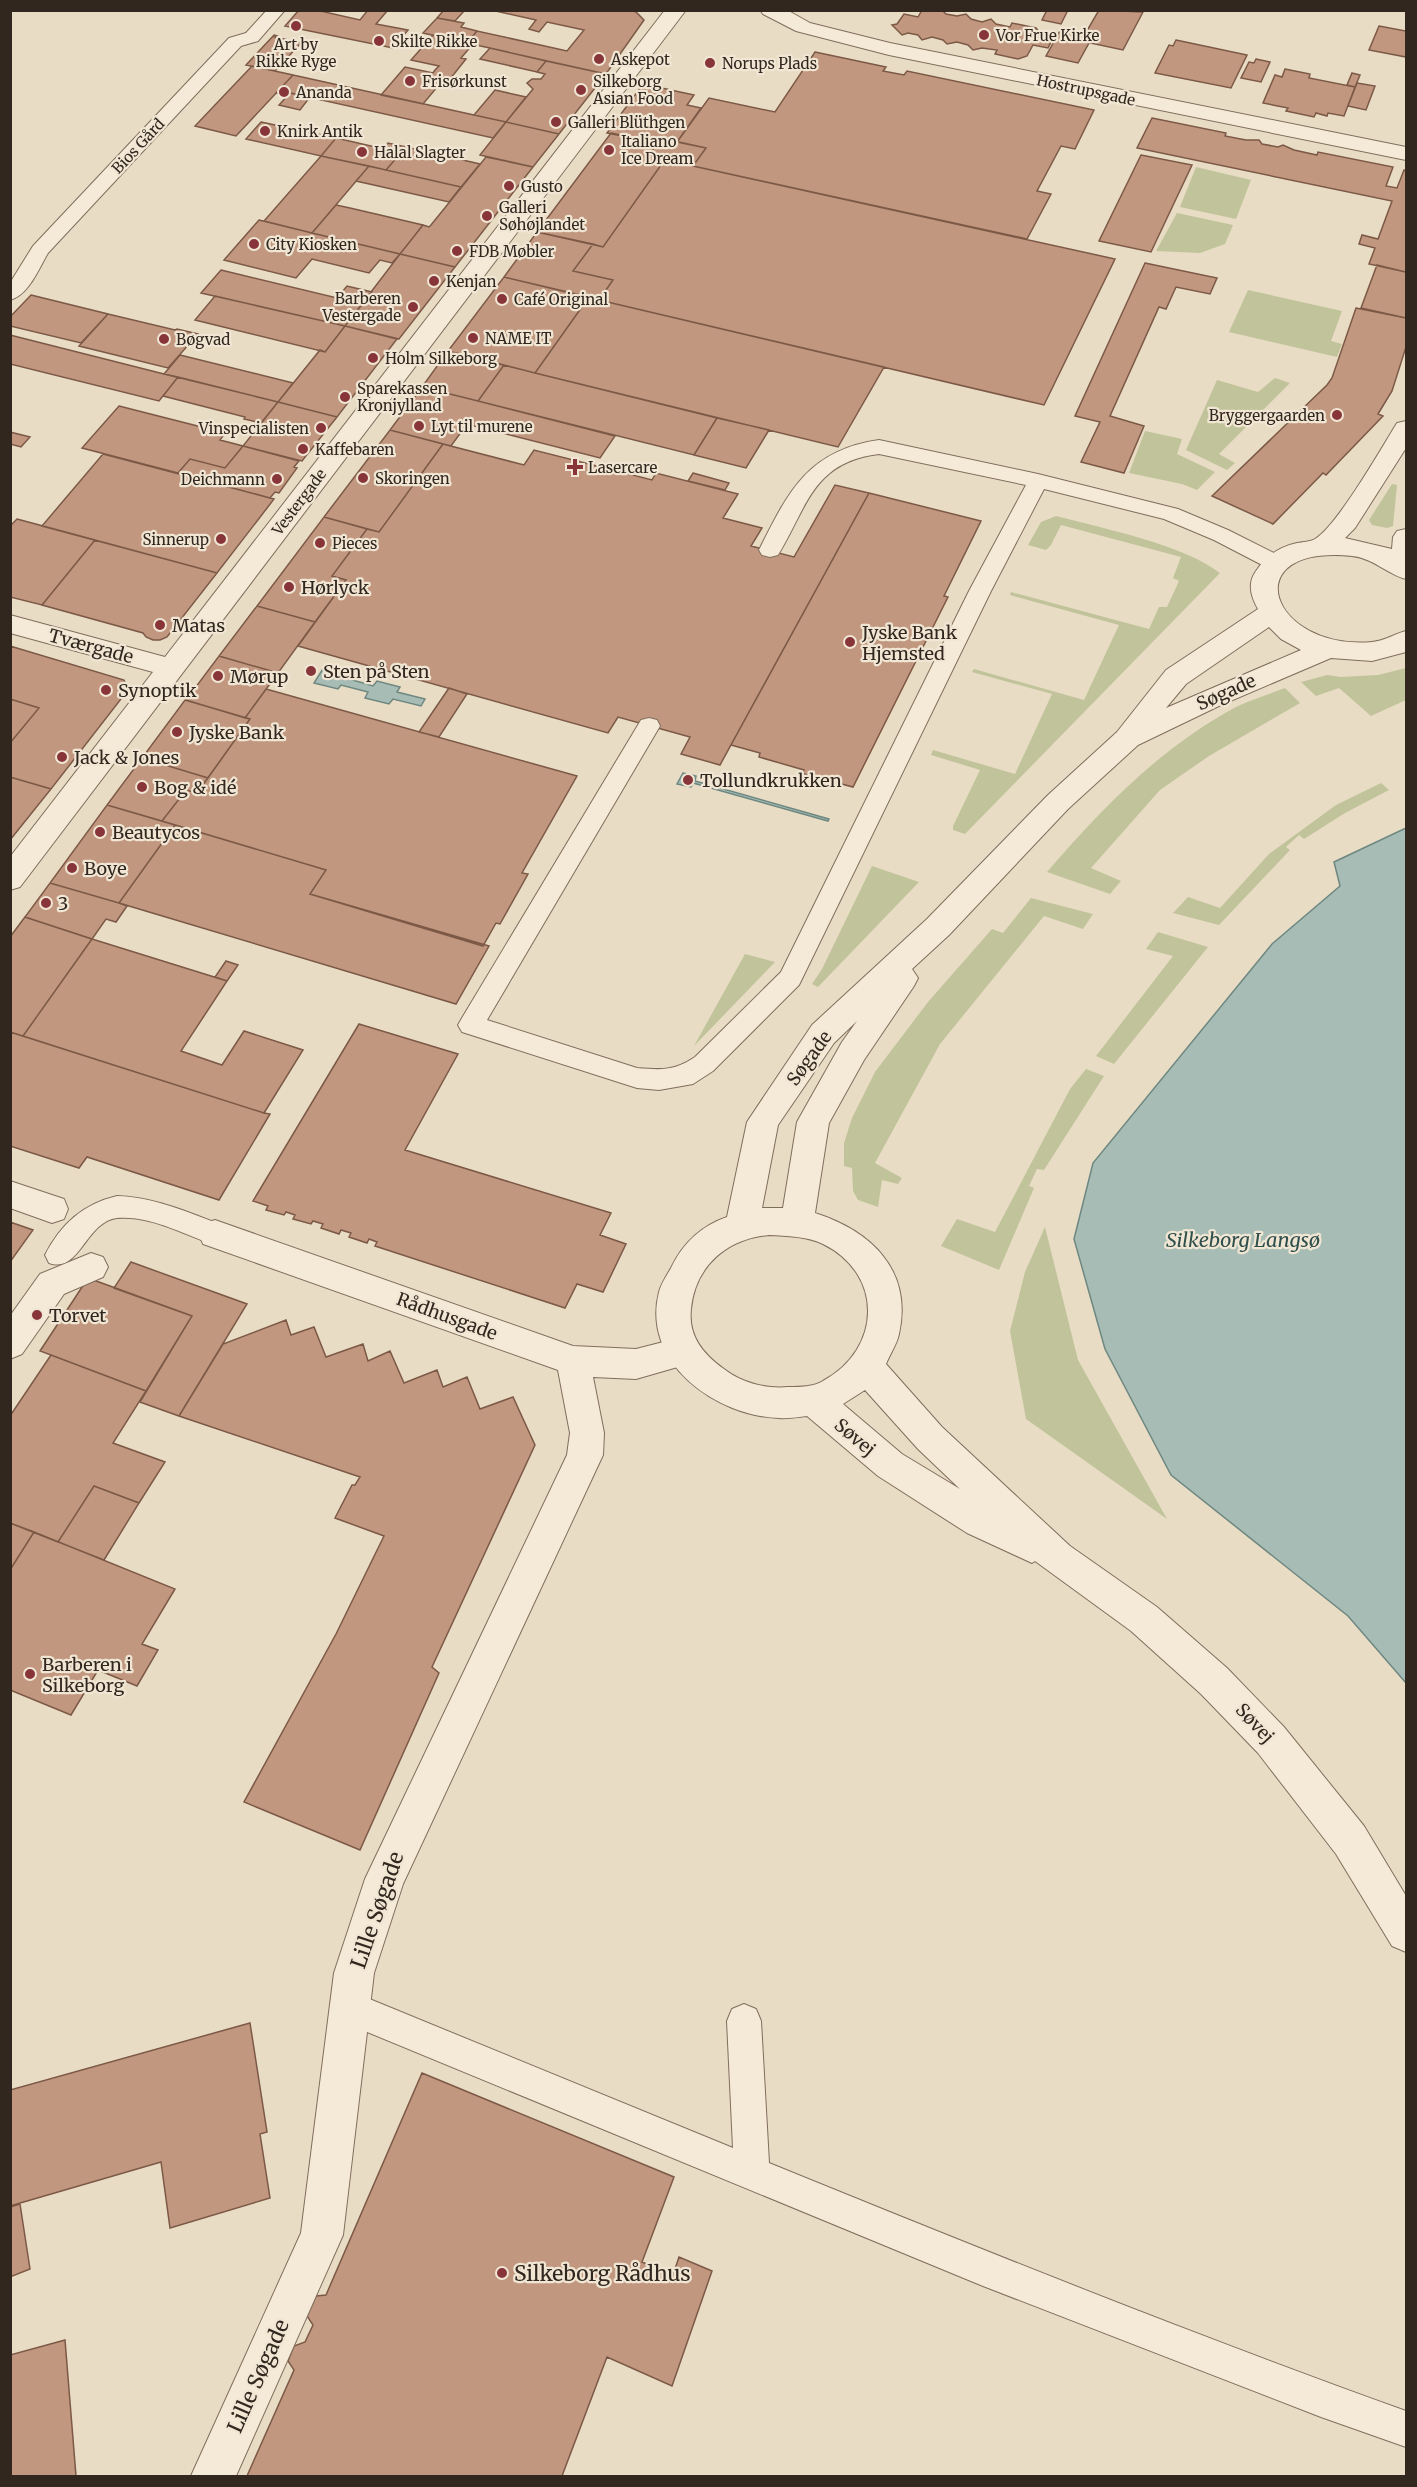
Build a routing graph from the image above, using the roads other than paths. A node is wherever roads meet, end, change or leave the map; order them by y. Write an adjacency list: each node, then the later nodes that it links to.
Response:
1 (277, 10): 5 (lane, Bios Gård)
2 (676, 10): 17 (street, Vestergade)
3 (770, 10): 4 (street, Hostrupsgade)
4 (1407, 154)
5 (10, 294)
6 (1407, 429): 9 (street)
7 (1038, 481): 10 (lane); 11 (lane); 18 (lane)
8 (1407, 537): 12 (street)
9 (1324, 545): 11 (street); 12 (street)
10 (770, 550)
11 (1276, 563): 13 (street)
12 (1405, 569)
13 (1271, 613): 16 (street); 19 (street, Søgade)
14 (10, 624): 17 (street, Tværgade)
15 (1407, 640): 16 (street)
16 (1328, 649): 19 (street, Søgade)
17 (172, 668): 20 (street, Vestergade)
18 (649, 726)
19 (1127, 739): 21 (street, Søgade)
20 (10, 879)
21 (938, 927): 24 (street, Søgade); 25 (street, Søgade)
22 (10, 1194): 23 (street)
23 (52, 1209)
24 (797, 1222): 25 (street); 32 (street)
25 (742, 1226): 30 (street)
26 (215, 1234): 27 (lane); 31 (street, Rådhusgade)
27 (58, 1255)
28 (91, 1267): 29 (street)
29 (10, 1344)
30 (683, 1352): 31 (street, Rådhusgade); 33 (street)
31 (573, 1361): 36 (street, Lille Søgade)
32 (867, 1367): 33 (street); 34 (street, Søvej)
33 (812, 1401): 34 (street, Søvej)
34 (1057, 1558): 35 (street, Søvej)
35 (1407, 1932)
36 (350, 2008): 38 (lane); 40 (street, Lille Søgade)
37 (744, 2021): 38 (lane)
38 (752, 2173): 39 (lane)
39 (1407, 2429)
40 (213, 2476)

